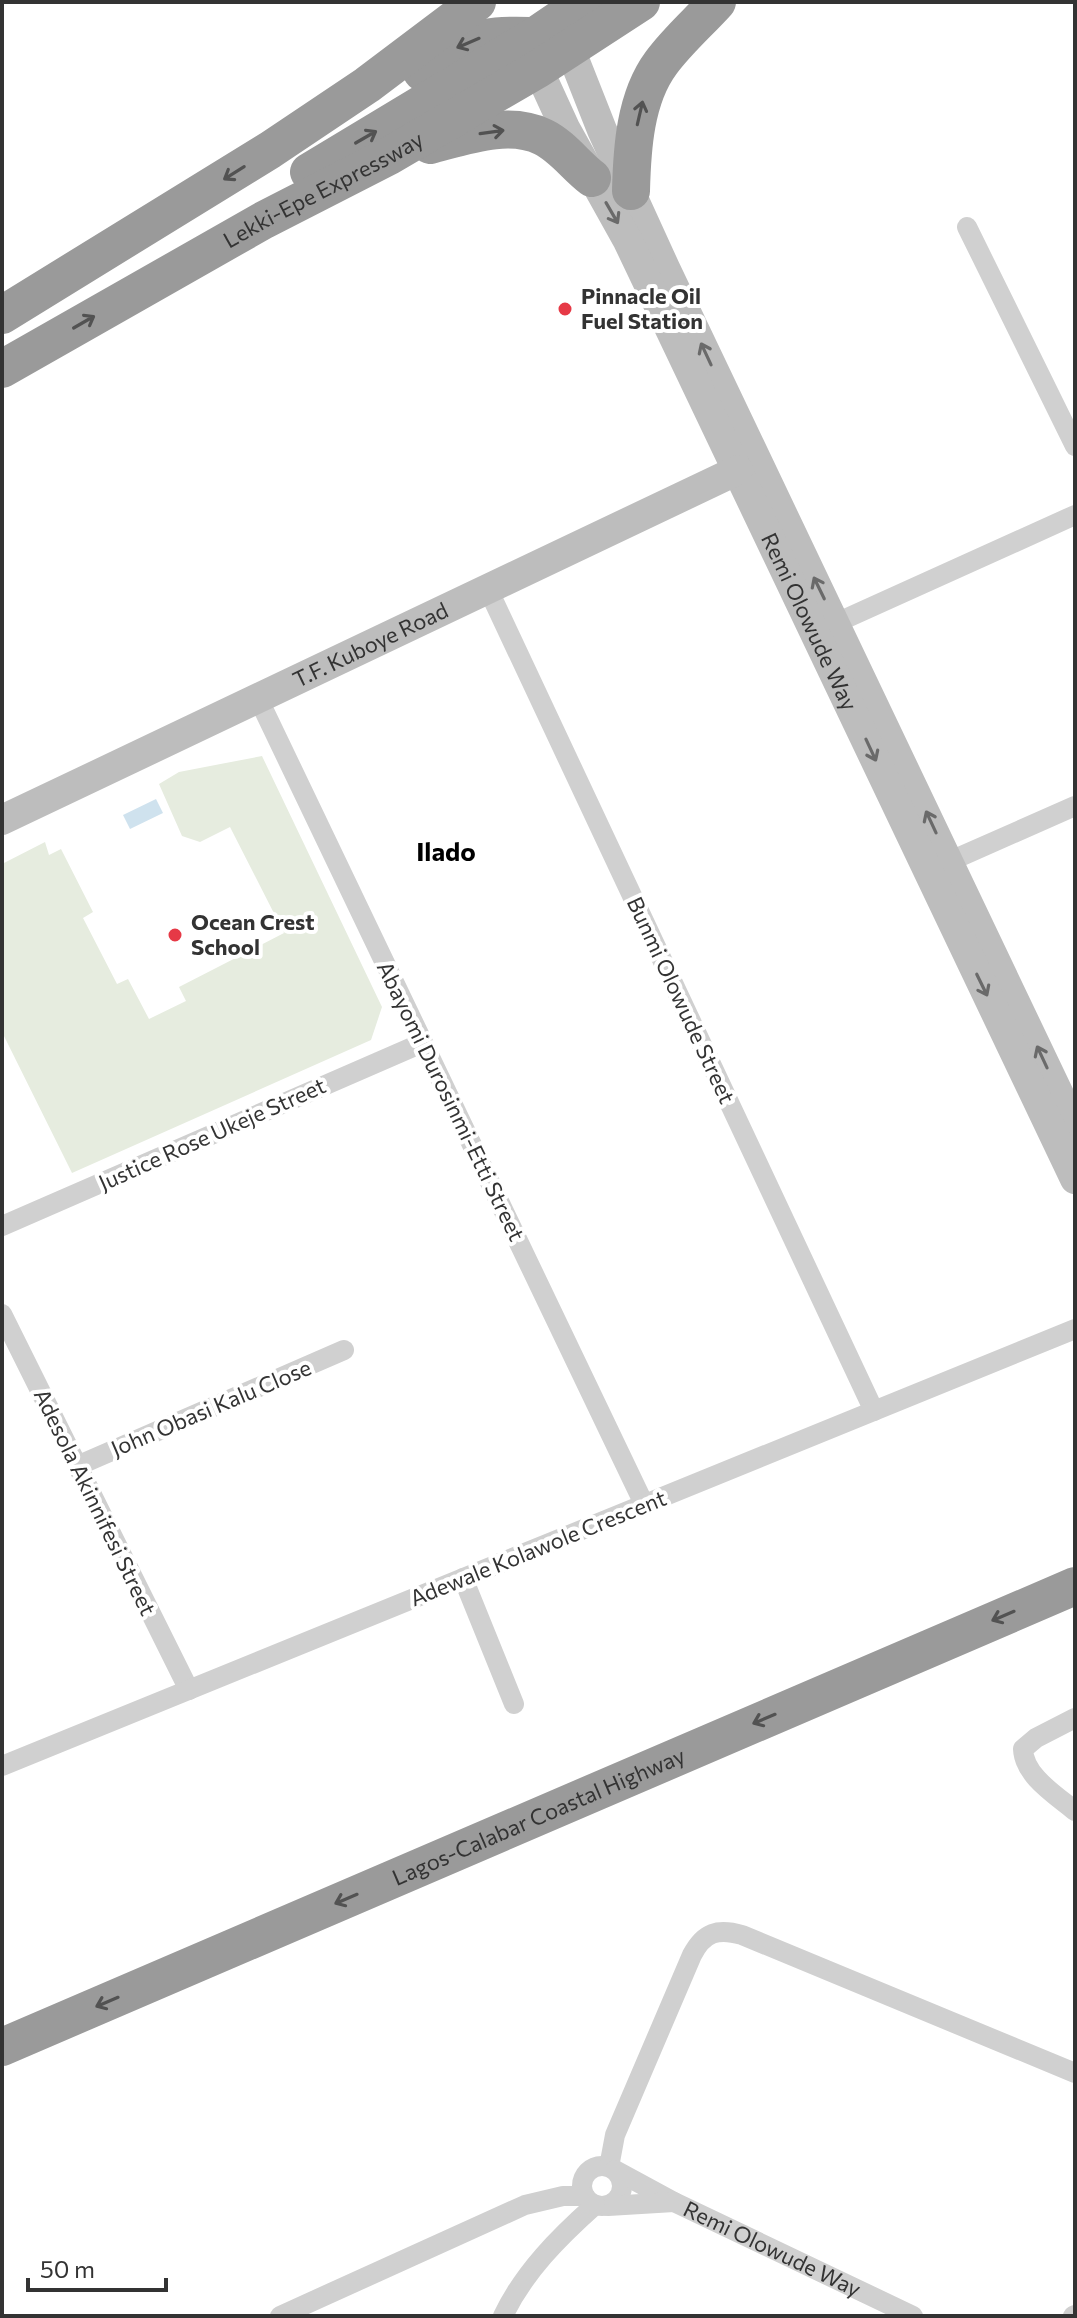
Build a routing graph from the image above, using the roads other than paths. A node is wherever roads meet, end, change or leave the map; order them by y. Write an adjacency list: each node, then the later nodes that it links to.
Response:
1 (585, 2): 5 (highway)
2 (641, 2): 5 (highway, Lekki-Epe Expressway)
3 (717, 2): 9 (highway, one-way to 3)
4 (467, 8): 6 (highway)
5 (548, 39): 6 (highway, one-way to 6); 7 (highway, Lekki-Epe Expressway); 8 (main road, Remi Olowude Way); 9 (main road, Remi Olowude Way); 10 (highway, one-way to 5)
6 (270, 150): 12 (highway, one-way to 12)
7 (389, 156): 8 (highway, one-way to 8); 10 (highway, Lekki-Epe Expressway)
8 (592, 178): 15 (main road, Remi Olowude Way, one-way to 15)
9 (631, 191): 18 (main road, Remi Olowude Way, one-way to 9)
10 (264, 220): 13 (highway, Lekki-Epe Expressway, one-way to 10)
11 (967, 227): 14 (street)
12 (2, 315)
13 (2, 369)
14 (1075, 446)
15 (738, 470): 17 (main road, T.F. Kuboye Road); 22 (main road, Remi Olowude Way, one-way to 22)
16 (1075, 515): 18 (street)
17 (488, 589): 19 (main road, T.F. Kuboye Road); 30 (street, Bunmi Olowude Street)
18 (836, 623): 22 (main road, Remi Olowude Way, one-way to 18)
19 (258, 698): 21 (main road, T.F. Kuboye Road); 23 (street, Abayomi Durosinmi-Etti Street)
20 (1075, 806): 22 (street)
21 (2, 820)
22 (938, 866): 24 (main road, Remi Olowude Way, one-way to 22); 25 (main road, Remi Olowude Way, one-way to 25)
23 (422, 1043): 26 (street, Justice Rose Ukeje Street); 32 (street, Abayomi Durosinmi-Etti Street)
24 (1075, 1128)
25 (1075, 1179)
26 (2, 1226)
27 (2, 1314): 31 (street, Adesola Akinnifesi Street)
28 (1075, 1329): 30 (street, Adewale Kolawole Crescent)
29 (344, 1350): 31 (street, John Obasi Kalu Close)
30 (874, 1411): 32 (street, Adewale Kolawole Crescent)
31 (77, 1466): 35 (street, Adesola Akinnifesi Street)
32 (644, 1504): 33 (street, Adewale Kolawole Crescent)
33 (463, 1578): 35 (street, Adewale Kolawole Crescent); 36 (street)
34 (1075, 1586): 40 (highway, Lagos-Calabar Coastal Highway, one-way to 40)
35 (189, 1690): 38 (street, Adewale Kolawole Crescent)
36 (514, 1704)
37 (1075, 1718): 39 (street)
38 (2, 1766)
39 (1075, 1811)
40 (2, 2047)
41 (1075, 2073): 42 (street)
42 (607, 2168): 43 (street); 43 (street); 44 (street, Remi Olowude Way); 45 (street)
43 (596, 2202): 44 (street); 45 (street); 47 (street)
44 (674, 2202): 48 (street, Remi Olowude Way)
45 (525, 2205): 46 (street)
46 (280, 2316)
47 (503, 2316)
48 (913, 2316)

